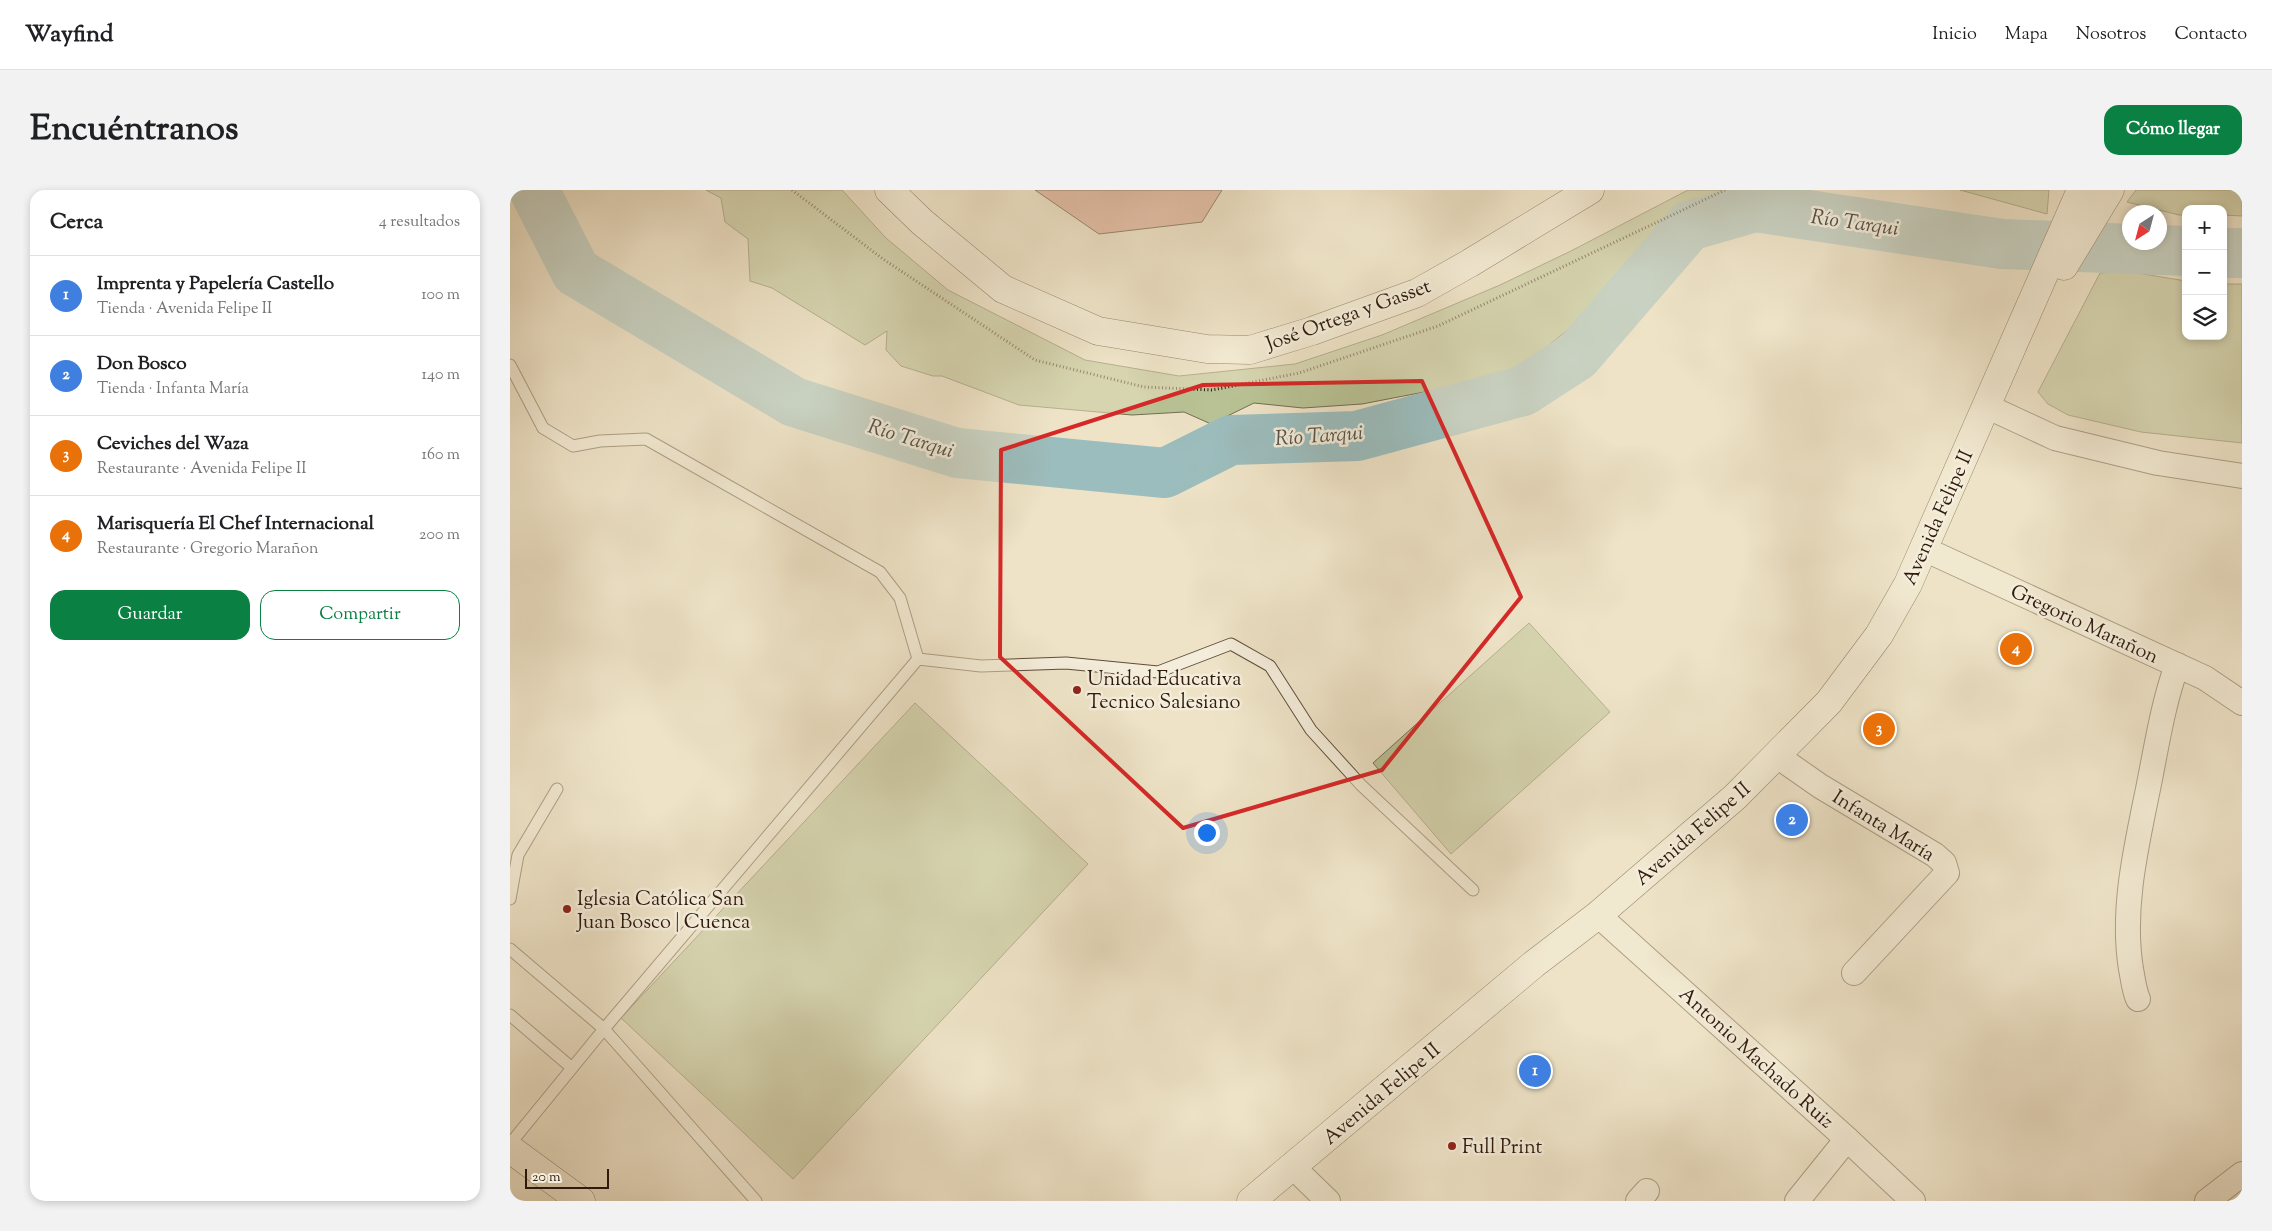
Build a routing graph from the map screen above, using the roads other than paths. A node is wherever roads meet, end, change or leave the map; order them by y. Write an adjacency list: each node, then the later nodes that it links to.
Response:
1 (889, 190): 5 (main road, José Ortega y Gasset)
2 (1590, 190): 5 (main road, José Ortega y Gasset)
3 (1601, 190): 5 (main road)
4 (2092, 196): 7 (main road, Avenida Felipe II)
5 (1564, 208)
6 (510, 364): 10 (lane)
7 (1991, 395): 8 (street); 9 (main road, Avenida Felipe II)
8 (2242, 476)
9 (1924, 550): 11 (street, Gregorio Marañon); 13 (main road, Avenida Felipe II)
10 (918, 659): 15 (lane); 22 (lane)
11 (2178, 665): 12 (street, Gregorio Marañon); 20 (street)
12 (2242, 703)
13 (1777, 756): 17 (main road, Avenida Felipe II); 19 (street, Infanta María)
14 (557, 789): 16 (lane)
15 (1473, 890)
16 (510, 899)
17 (1598, 915): 24 (street, Antonio Machado Ruiz); 27 (main road, Avenida Felipe II)
18 (510, 949): 22 (lane)
19 (1854, 973)
20 (2138, 999)
21 (510, 1015): 23 (lane)
22 (604, 1029): 23 (lane); 31 (lane)
23 (572, 1068): 25 (lane)
24 (1847, 1138): 34 (street); 35 (street, Antonio Machado Ruiz)
25 (510, 1144)
26 (510, 1149): 30 (main road)
27 (1294, 1167): 29 (main road, Avenida Felipe II); 33 (street)
28 (2242, 1174): 36 (street)
29 (1260, 1193): 32 (main road, Avenida Felipe II)
30 (581, 1201)
31 (756, 1201)
32 (1238, 1201)
33 (1328, 1201)
34 (1797, 1201)
35 (1914, 1201)
36 (2207, 1201)

